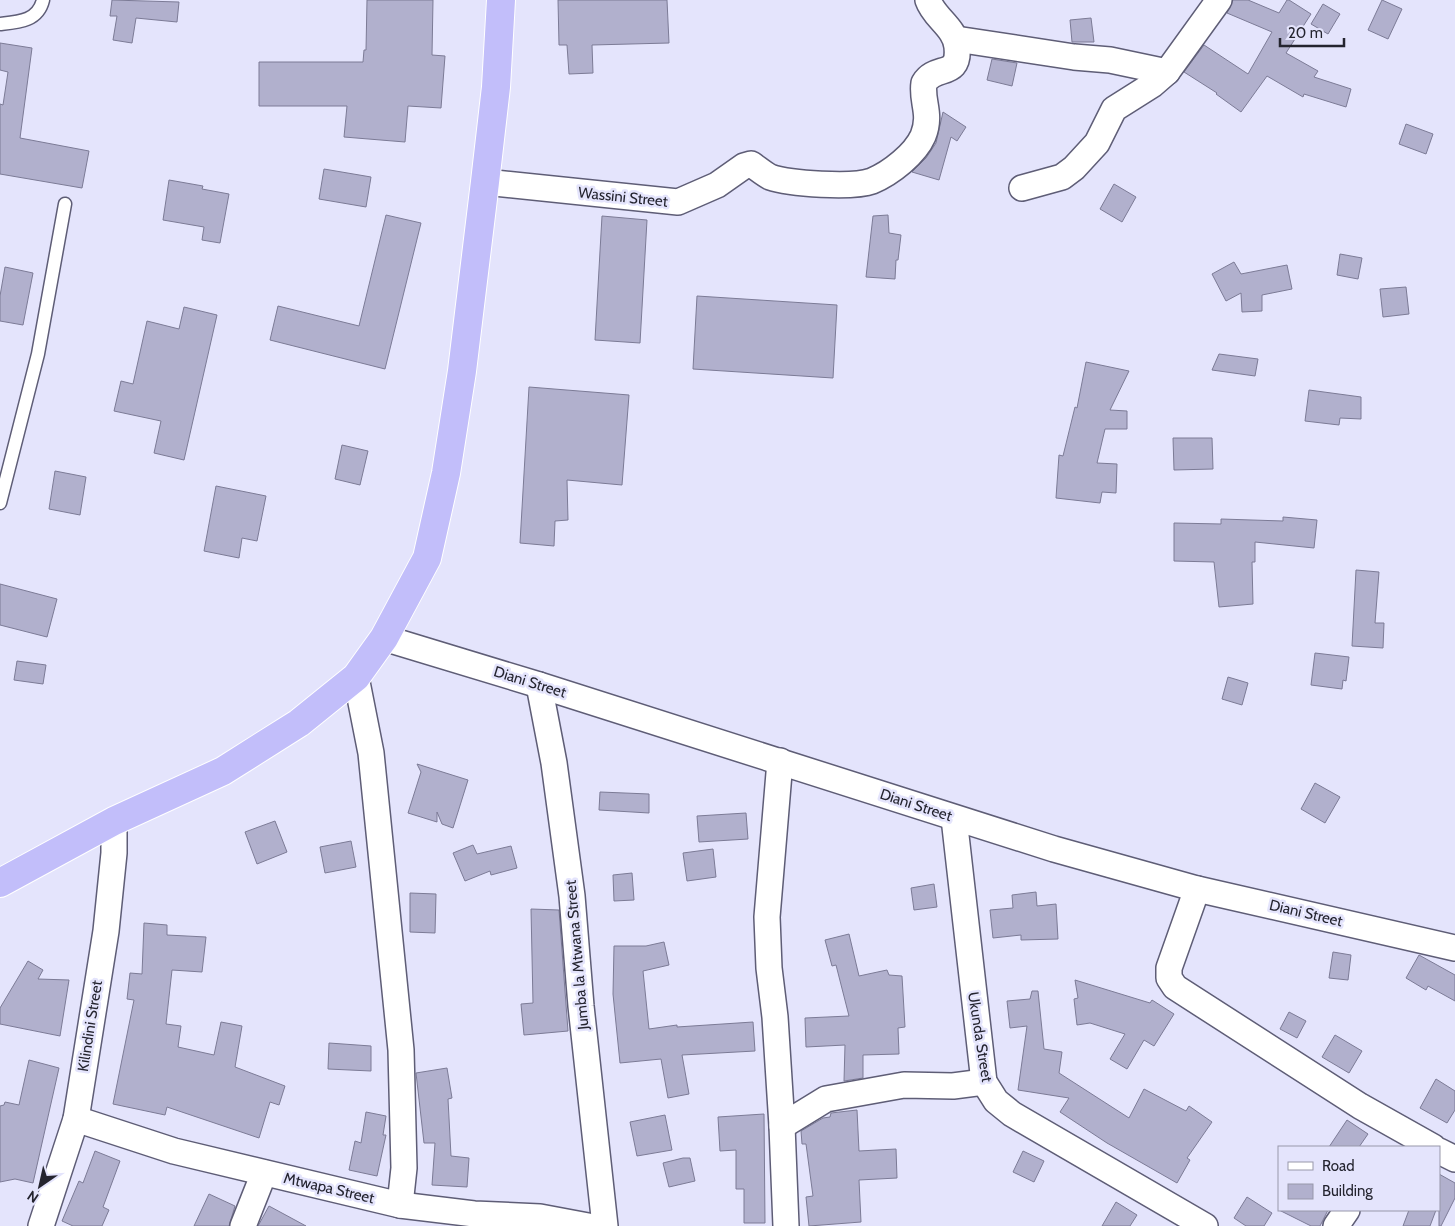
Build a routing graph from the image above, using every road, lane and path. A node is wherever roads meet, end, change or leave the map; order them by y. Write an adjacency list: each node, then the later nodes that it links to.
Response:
1 (43, 0): 5 (lane)
2 (501, 0): 8 (highway)
3 (928, 0): 6 (street)
4 (1219, 0): 7 (street)
5 (0, 24)
6 (956, 39): 7 (street); 8 (street, Wassini Street)
7 (1167, 72): 9 (street)
8 (485, 182): 14 (highway)
9 (1022, 188)
10 (65, 204): 12 (lane)
11 (0, 454): 12 (lane)
12 (13, 458): 13 (lane)
13 (0, 503)
14 (384, 638): 15 (highway); 16 (street, Diani Street)
15 (356, 677): 19 (highway); 30 (street)
16 (539, 685): 17 (street, Diani Street); 35 (street, Jumba la Mtwana Street)
17 (780, 762): 18 (street, Diani Street); 25 (street)
18 (954, 818): 21 (street, Diani Street); 23 (street, Ukunda Street)
19 (114, 821): 20 (highway); 24 (street, Kilindini Street)
20 (0, 883)
21 (1197, 889): 22 (street, Diani Street); 26 (street)
22 (1455, 948)
23 (984, 1082): 25 (street); 37 (street, Ukunda Street)
24 (76, 1119): 29 (street, Mtwapa Street); 32 (street, Kilindini Street)
25 (782, 1126): 36 (street)
26 (1431, 1146)
27 (1440, 1152): 28 (street)
28 (1455, 1159)
29 (264, 1172): 30 (street, Mtwapa Street); 33 (street)
30 (400, 1204): 34 (street, Mtwapa Street)
31 (1347, 1211): 38 (street)
32 (41, 1226)
33 (243, 1226)
34 (588, 1226)
35 (605, 1226)
36 (786, 1226)
37 (1204, 1226)
38 (1336, 1226)

